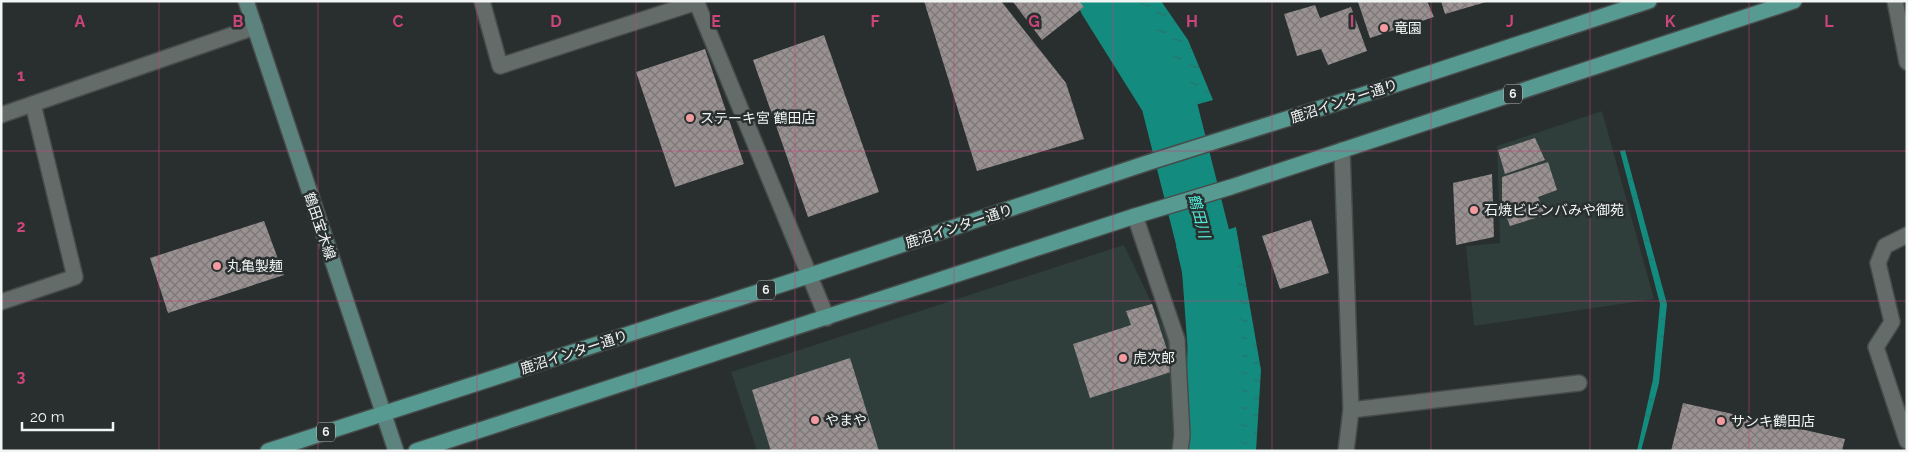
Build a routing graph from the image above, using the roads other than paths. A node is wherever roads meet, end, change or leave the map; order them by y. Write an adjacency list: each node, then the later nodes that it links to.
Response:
1 (246, 1): 7 (street, 鶴田宝木線)
2 (482, 1): 6 (street)
3 (1650, 1): 14 (main road, 鹿沼インター通り / 6)
4 (1794, 1): 11 (main road, 6)
5 (1895, 1): 8 (street)
6 (696, 2): 14 (street)
7 (255, 27): 9 (street); 19 (street, 鶴田宝木線)
8 (1907, 62)
9 (33, 104): 10 (street); 15 (street)
10 (1, 115)
11 (1342, 150): 12 (main road, 6); 18 (street)
12 (1135, 216): 16 (main road, 6); 24 (street)
13 (1907, 235): 20 (street)
14 (811, 275): 16 (street); 19 (main road, 鹿沼インター通り / 6)
15 (1, 302)
16 (827, 318): 23 (main road, 6)
17 (1579, 383): 18 (street)
18 (1351, 410): 25 (street)
19 (383, 414): 21 (main road, 鹿沼インター通り / 6); 22 (street, 鶴田宝木線)
20 (1907, 441)
21 (268, 451)
22 (396, 451)
23 (416, 451)
24 (1180, 451)
25 (1346, 451)

